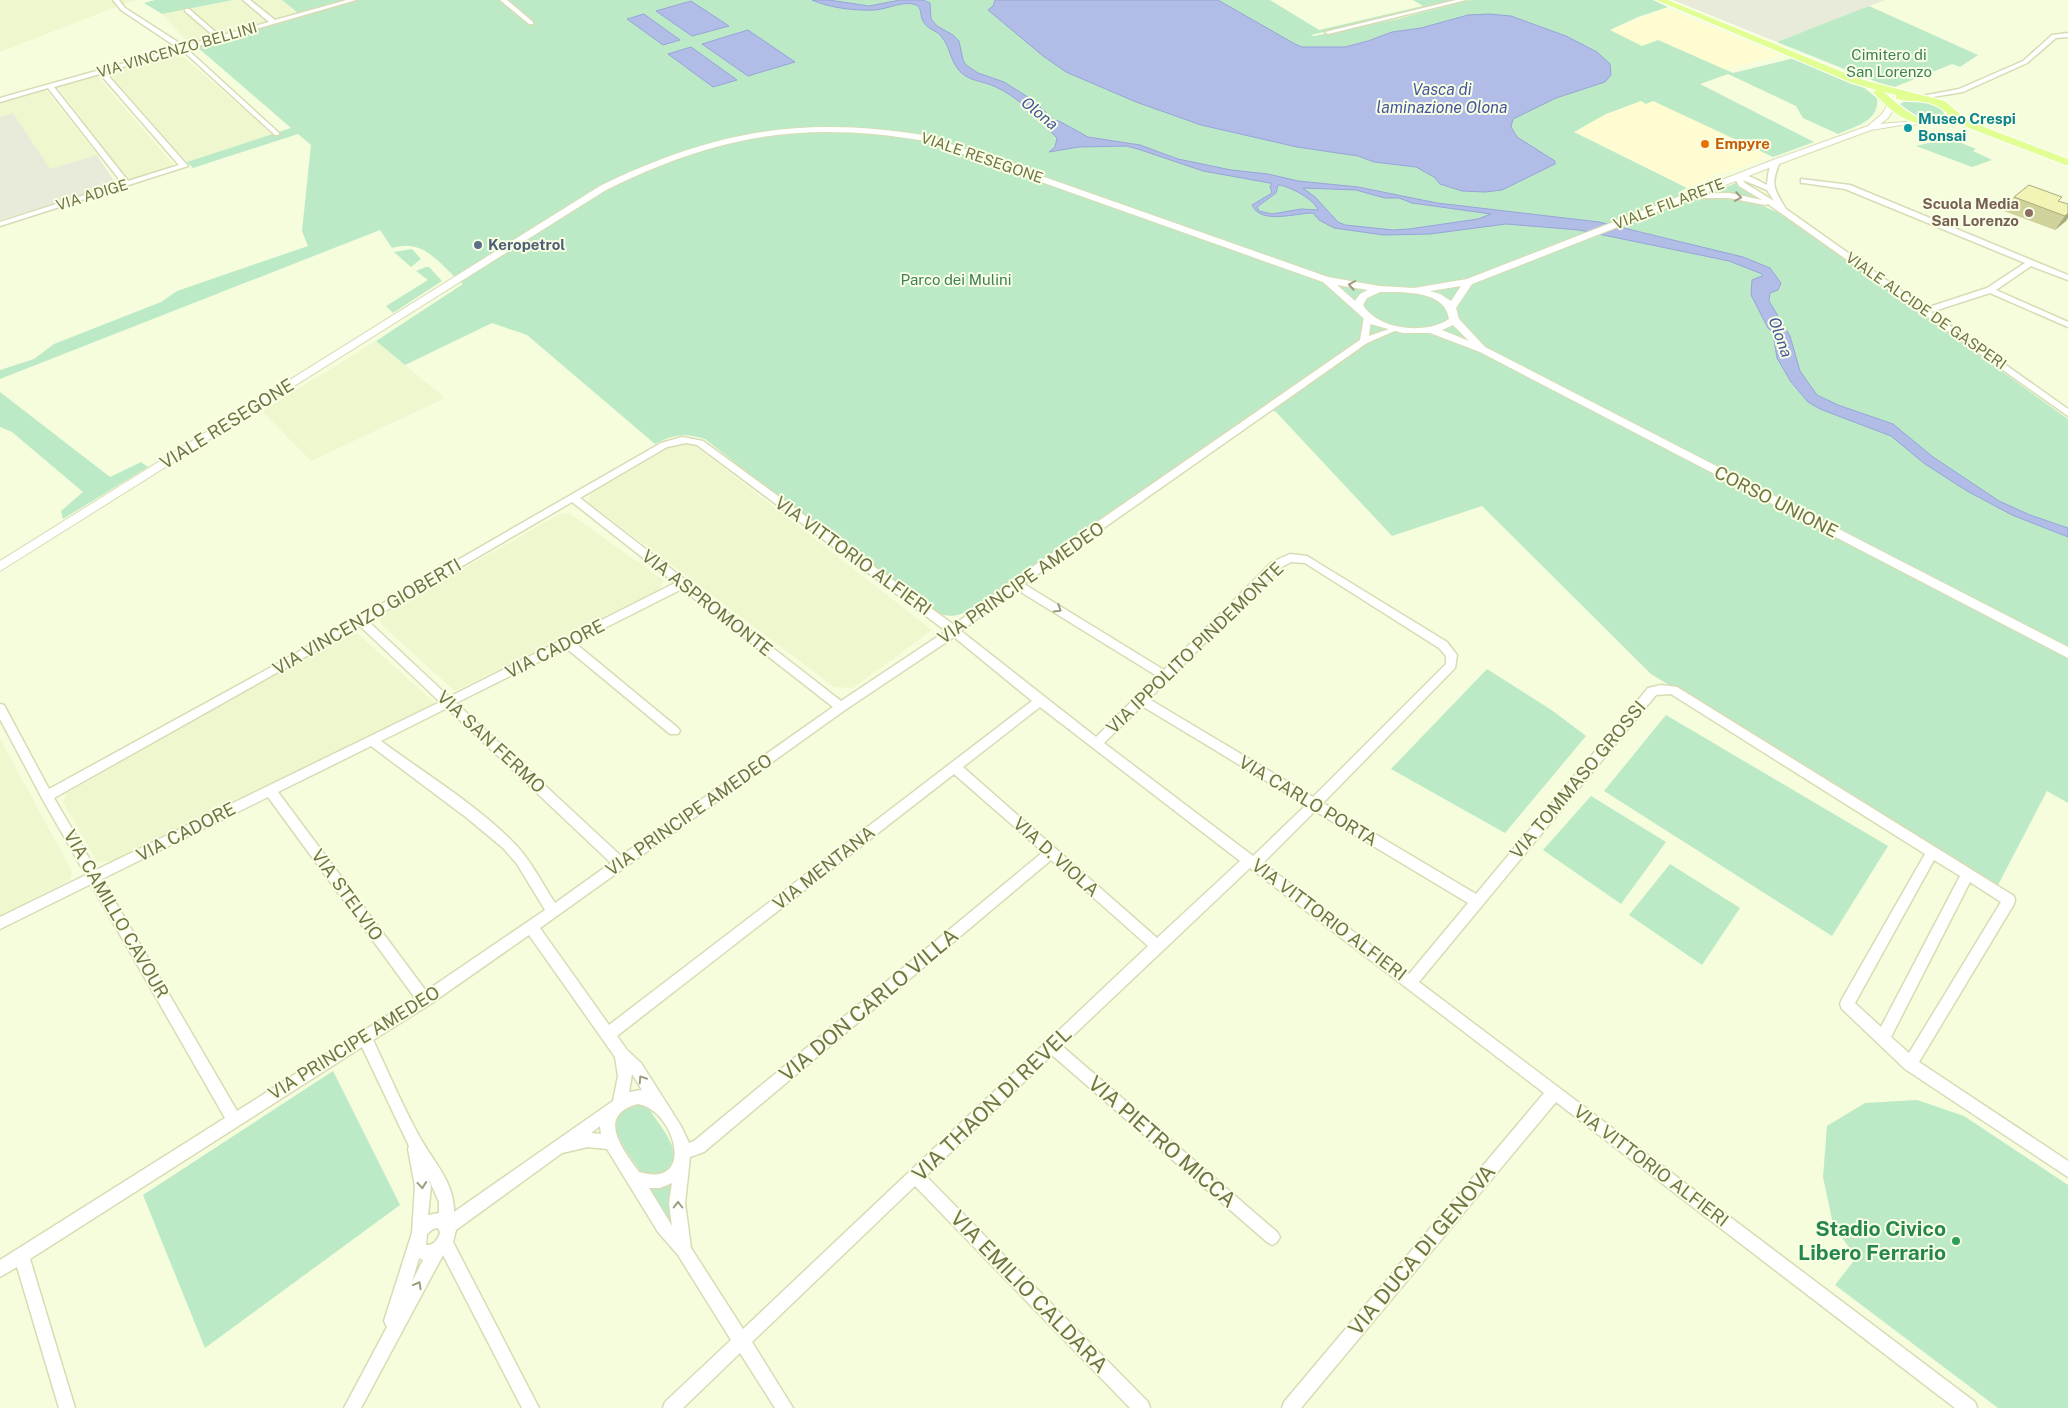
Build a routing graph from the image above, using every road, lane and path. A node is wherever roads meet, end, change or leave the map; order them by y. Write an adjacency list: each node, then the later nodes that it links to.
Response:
1 (116, 0): 13 (street)
2 (246, 0): 8 (street)
3 (353, 0): 8 (street, VIA VINCENZO BELLINI)
4 (503, 0): 9 (street)
5 (1463, 0): 10 (street)
6 (1660, 0): 15 (main road)
7 (187, 10): 12 (street)
8 (273, 22): 12 (street, VIA VINCENZO BELLINI)
9 (532, 23)
10 (1328, 32)
11 (2068, 35): 17 (street)
12 (219, 38): 13 (street, VIA VINCENZO BELLINI)
13 (183, 48): 14 (street, VIA VINCENZO BELLINI); 24 (street)
14 (101, 71): 16 (street, VIA VINCENZO BELLINI); 30 (street, VIA ADIGE)
15 (1856, 80): 18 (main road); 20 (main road)
16 (50, 86): 19 (street, VIA VINCENZO BELLINI); 30 (street)
17 (1961, 91): 18 (street); 21 (street)
18 (1915, 97): 20 (main road); 21 (main road)
19 (0, 100)
20 (1892, 104): 22 (main road); 23 (street, VIALE FILARETE)
21 (1951, 111): 22 (main road); 25 (main road)
22 (1932, 122): 23 (street, VIALE FILARETE); 25 (main road)
23 (1870, 128): 26 (street, VIALE FILARETE)
24 (277, 134)
25 (2002, 139): 27 (main road)
26 (1776, 162): 28 (street, VIALE FILARETE); 31 (street)
27 (2068, 163)
28 (1740, 180): 31 (street); 32 (street, VIALE FILARETE); 33 (street, VIALE ALCIDE DE GASPERI)
29 (1804, 181): 35 (street)
30 (126, 184): 34 (street, VIA ADIGE)
31 (1770, 189): 33 (street, VIALE ALCIDE DE GASPERI)
32 (1691, 196): 33 (street, VIALE ALCIDE DE GASPERI, one-way to 33); 38 (street, VIALE FILARETE)
33 (1783, 210): 44 (street, VIALE ALCIDE DE GASPERI)
34 (0, 224)
35 (2030, 263): 36 (street); 41 (street)
36 (2068, 278)
37 (1326, 280): 39 (street, VIALE RESEGONE, one-way to 37); 43 (street, VIALE RESEGONE); 55 (street, VIALE RESEGONE)
38 (1469, 282): 40 (street, VIALE FILARETE); 42 (street)
39 (1379, 290): 40 (street, VIALE RESEGONE); 43 (street)
40 (1417, 290): 42 (street)
41 (1990, 290): 44 (street); 47 (street)
42 (1452, 308): 46 (street)
43 (1359, 310): 45 (street, VIALE RESEGONE)
44 (1926, 312): 52 (street, VIALE ALCIDE DE GASPERI)
45 (1367, 319): 48 (street); 50 (street)
46 (1454, 320): 49 (street); 51 (street, CORSO UNIONE)
47 (2068, 325)
48 (1396, 329): 49 (street); 50 (street, VIA PRINCIPE AMEDEO)
49 (1429, 329): 51 (street, CORSO UNIONE)
50 (1364, 341): 57 (street, VIA PRINCIPE AMEDEO)
51 (1484, 350): 61 (street, CORSO UNIONE)
52 (2068, 413)
53 (686, 440): 54 (street, VIA VINCENZO GIOBERTI); 59 (street, VIA VITTORIO ALFIERI)
54 (573, 498): 56 (street, VIA ASPROMONTE); 58 (street, VIA VINCENZO GIOBERTI)
55 (0, 567)
56 (683, 584): 60 (street, VIA CADORE); 67 (street, VIA ASPROMONTE)
57 (1016, 584): 59 (street, VIA PRINCIPE AMEDEO); 62 (street, one-way to 62)
58 (362, 621): 65 (street, VIA SAN FERMO); 73 (street, VIA VINCENZO GIOBERTI)
59 (954, 631): 64 (street, VIA VITTORIO ALFIERI); 67 (street, VIA PRINCIPE AMEDEO)
60 (567, 643): 65 (street, VIA CADORE); 68 (street)
61 (2068, 654)
62 (1164, 675): 63 (street, VIA IPPOLITO PINDEMONTE); 74 (street, VIA IPPOLITO PINDEMONTE)
63 (1140, 699): 70 (street, VIA IPPOLITO PINDEMONTE); 74 (street, VIA CARLO PORTA)
64 (1040, 701): 70 (street, VIA VITTORIO ALFIERI); 71 (street, VIA MENTANA)
65 (449, 702): 69 (street, VIA CADORE); 78 (street, VIA SAN FERMO)
66 (0, 708): 73 (street, VIA CAMILLO CAVOUR)
67 (841, 708): 78 (street, VIA PRINCIPE AMEDEO)
68 (674, 731)
69 (372, 740): 72 (street, VIA CADORE); 82 (street)
70 (1096, 744): 77 (street, VIA VITTORIO ALFIERI)
71 (955, 767): 76 (street, VIA D. VIOLA); 88 (street, VIA MENTANA)
72 (270, 790): 80 (street, VIA CADORE); 87 (street, VIA STELVIO)
73 (47, 796): 80 (street, VIA CAMILLO CAVOUR)
74 (1315, 805): 77 (street, VIA THAON DI REVEL); 81 (street, VIA CARLO PORTA)
75 (1933, 850): 79 (street, VIA TOMMASO GROSSI); 81 (street, VIA TOMMASO GROSSI); 90 (street)
76 (1051, 853): 85 (street, VIA D. VIOLA); 101 (street, VIA DON CARLO VILLA)
77 (1252, 861): 85 (street, VIA THAON DI REVEL); 86 (street, VIA VITTORIO ALFIERI)
78 (620, 864): 82 (street, VIA PRINCIPE AMEDEO)
79 (1968, 873): 90 (street); 93 (street, VIA TOMMASO GROSSI)
80 (94, 878): 83 (street, VIA CADORE); 97 (street, VIA CAMILLO CAVOUR)
81 (1477, 902): 86 (street, VIA TOMMASO GROSSI)
82 (553, 912): 84 (street, VIA PRINCIPE AMEDEO)
83 (0, 924)
84 (531, 927): 87 (street, VIA PRINCIPE AMEDEO); 88 (street)
85 (1157, 946): 91 (street, VIA THAON DI REVEL)
86 (1411, 982): 94 (street, VIA VITTORIO ALFIERI)
87 (424, 1000): 89 (street, VIA PRINCIPE AMEDEO)
88 (607, 1035): 92 (street)
89 (364, 1036): 97 (street, VIA PRINCIPE AMEDEO); 98 (street)
90 (1883, 1038): 93 (street)
91 (1052, 1046): 103 (street, VIA THAON DI REVEL); 107 (street, VIA PIETRO MICCA)
92 (622, 1056): 95 (street); 96 (street, one-way to 92)
93 (1910, 1064): 102 (street)
94 (1555, 1092): 120 (street, VIA DUCA DI GENOVA); 121 (street, VIA VITTORIO ALFIERI)
95 (618, 1104): 96 (street); 99 (street); 100 (street)
96 (659, 1104): 101 (street)
97 (234, 1120): 110 (street, VIA PRINCIPE AMEDEO)
98 (413, 1140): 105 (street); 106 (street, one-way to 106)
99 (610, 1142): 100 (street); 104 (street)
100 (557, 1149): 105 (street)
101 (682, 1155): 104 (street); 109 (street, one-way to 101)
102 (2068, 1170)
103 (916, 1176): 112 (street, VIA THAON DI REVEL); 119 (street, VIA EMILIO CALDARA)
104 (634, 1178): 109 (street)
105 (447, 1225): 106 (street); 108 (street)
106 (418, 1237): 108 (street); 113 (street)
107 (1272, 1237)
108 (441, 1247): 113 (street, one-way to 108); 116 (street)
109 (683, 1250): 112 (street)
110 (21, 1256): 111 (street, VIA PRINCIPE AMEDEO); 114 (street)
111 (0, 1269)
112 (743, 1340): 117 (street, VIA THAON DI REVEL); 118 (street)
113 (385, 1343): 115 (street)
114 (67, 1408)
115 (352, 1408)
116 (531, 1408)
117 (671, 1408)
118 (785, 1408)
119 (1142, 1408)
120 (1290, 1408)
121 (1968, 1408)

